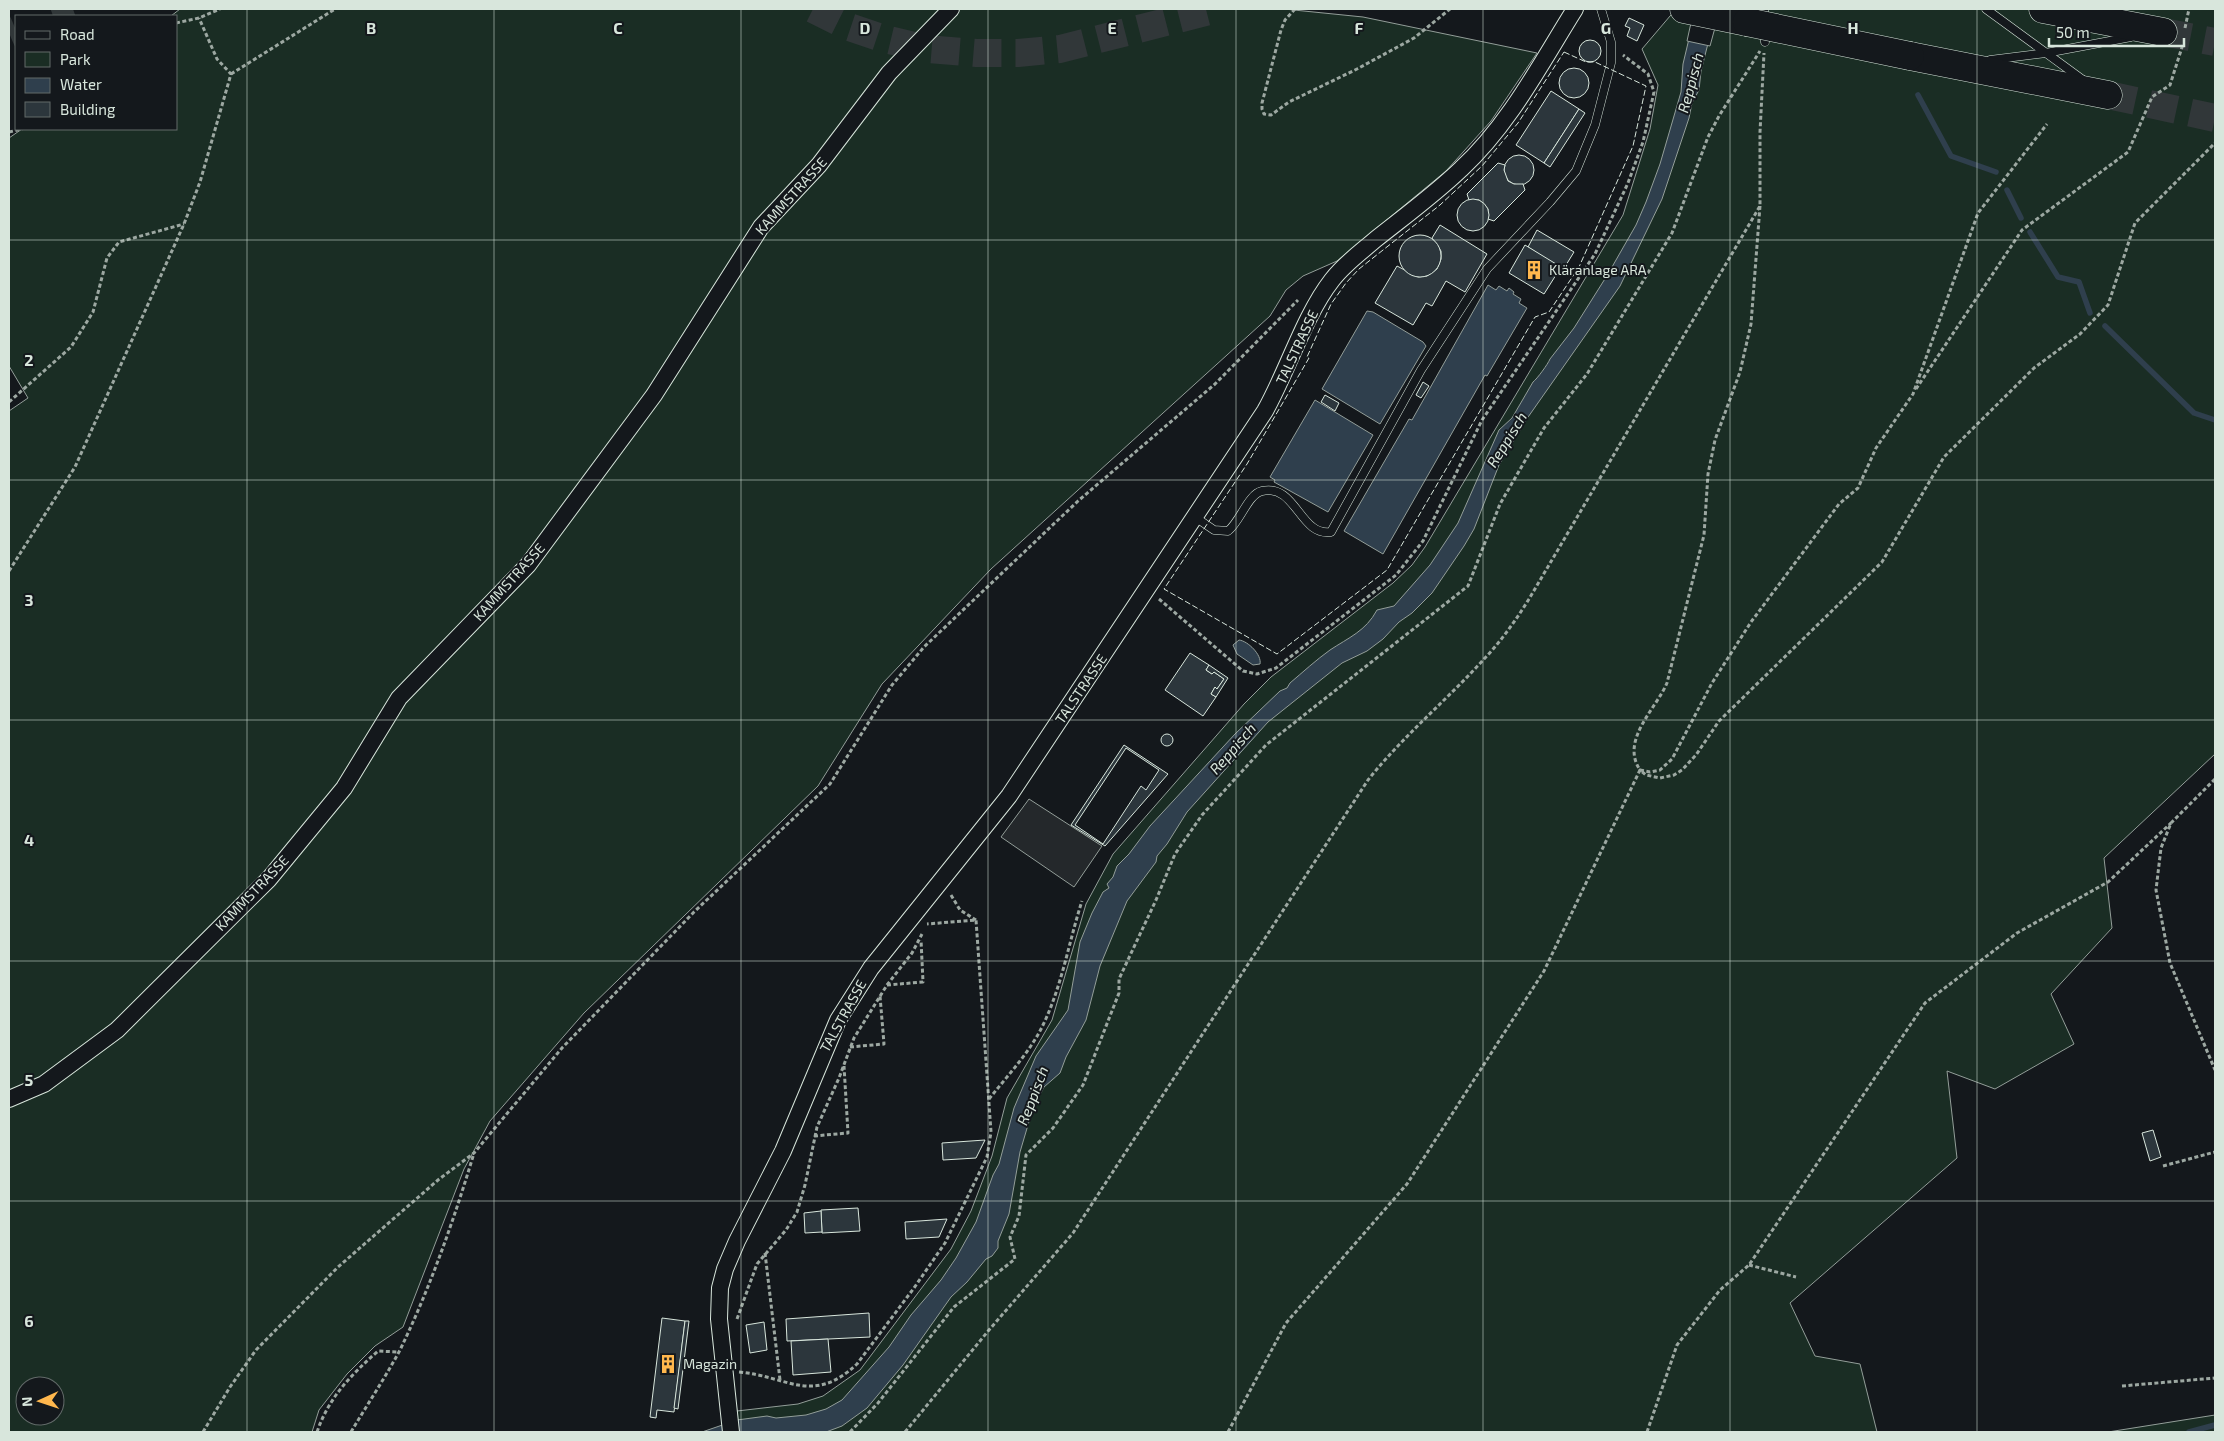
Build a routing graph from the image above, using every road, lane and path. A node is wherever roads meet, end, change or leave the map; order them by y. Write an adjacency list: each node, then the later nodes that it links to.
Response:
1 (220, 9): 13 (path)
2 (335, 9): 20 (path)
3 (951, 9): 44 (street, KAMMSTRASSE)
4 (1295, 9): 5 (path)
5 (1450, 9)
6 (1575, 9): 26 (street, TALSTRASSE)
7 (1601, 9): 17 (lane)
8 (1684, 9): 19 (highway, bridge)
9 (1764, 9): 16 (lane)
10 (1986, 9): 18 (lane)
11 (2043, 9): 15 (highway)
12 (2189, 9): 27 (path)
13 (199, 18): 14 (path); 20 (path)
14 (178, 23)
15 (2163, 32): 18 (lane)
16 (1765, 42): 24 (path); 63 (path)
17 (1612, 47): 29 (lane); 31 (path)
18 (2046, 53): 19 (lane); 21 (lane)
19 (1942, 62): 21 (highway)
20 (232, 74): 25 (path)
21 (2108, 95)
22 (2047, 124): 27 (path)
23 (2215, 144): 32 (path)
24 (1760, 206): 32 (path); 64 (path)
25 (184, 224): 28 (path); 30 (path)
26 (1325, 288): 29 (street, TALSTRASSE); 48 (path)
27 (1913, 394): 32 (path)
28 (9, 402)
29 (1195, 517): 31 (street, TALSTRASSE)
30 (9, 571)
31 (1146, 591): 55 (street, TALSTRASSE)
32 (1640, 770): 65 (path)
33 (2215, 779): 34 (path)
34 (2171, 823): 43 (path); 51 (path)
35 (949, 892): 37 (path)
36 (1082, 901): 45 (path)
37 (976, 920): 38 (path); 45 (path)
38 (920, 937): 39 (path); 39 (path)
39 (887, 985): 40 (path)
40 (880, 994): 41 (path); 41 (path)
41 (850, 1047): 42 (path)
42 (844, 1064): 46 (path); 46 (path)
43 (2215, 1070)
44 (9, 1099)
45 (989, 1099): 57 (path)
46 (814, 1136): 50 (path)
47 (2215, 1152): 49 (path)
48 (474, 1153): 54 (path); 60 (path)
49 (2163, 1166)
50 (765, 1253): 53 (path); 57 (path)
51 (1749, 1265): 52 (path); 66 (path)
52 (1796, 1277)
53 (737, 1320)
54 (398, 1352): 61 (path); 62 (path)
55 (724, 1370): 57 (path); 59 (street, TALSTRASSE)
56 (2215, 1378): 58 (path)
57 (780, 1381)
58 (2122, 1386)
59 (730, 1424)
60 (203, 1432)
61 (318, 1432)
62 (352, 1432)
63 (850, 1432)
64 (905, 1432)
65 (1228, 1432)
66 (1647, 1432)

